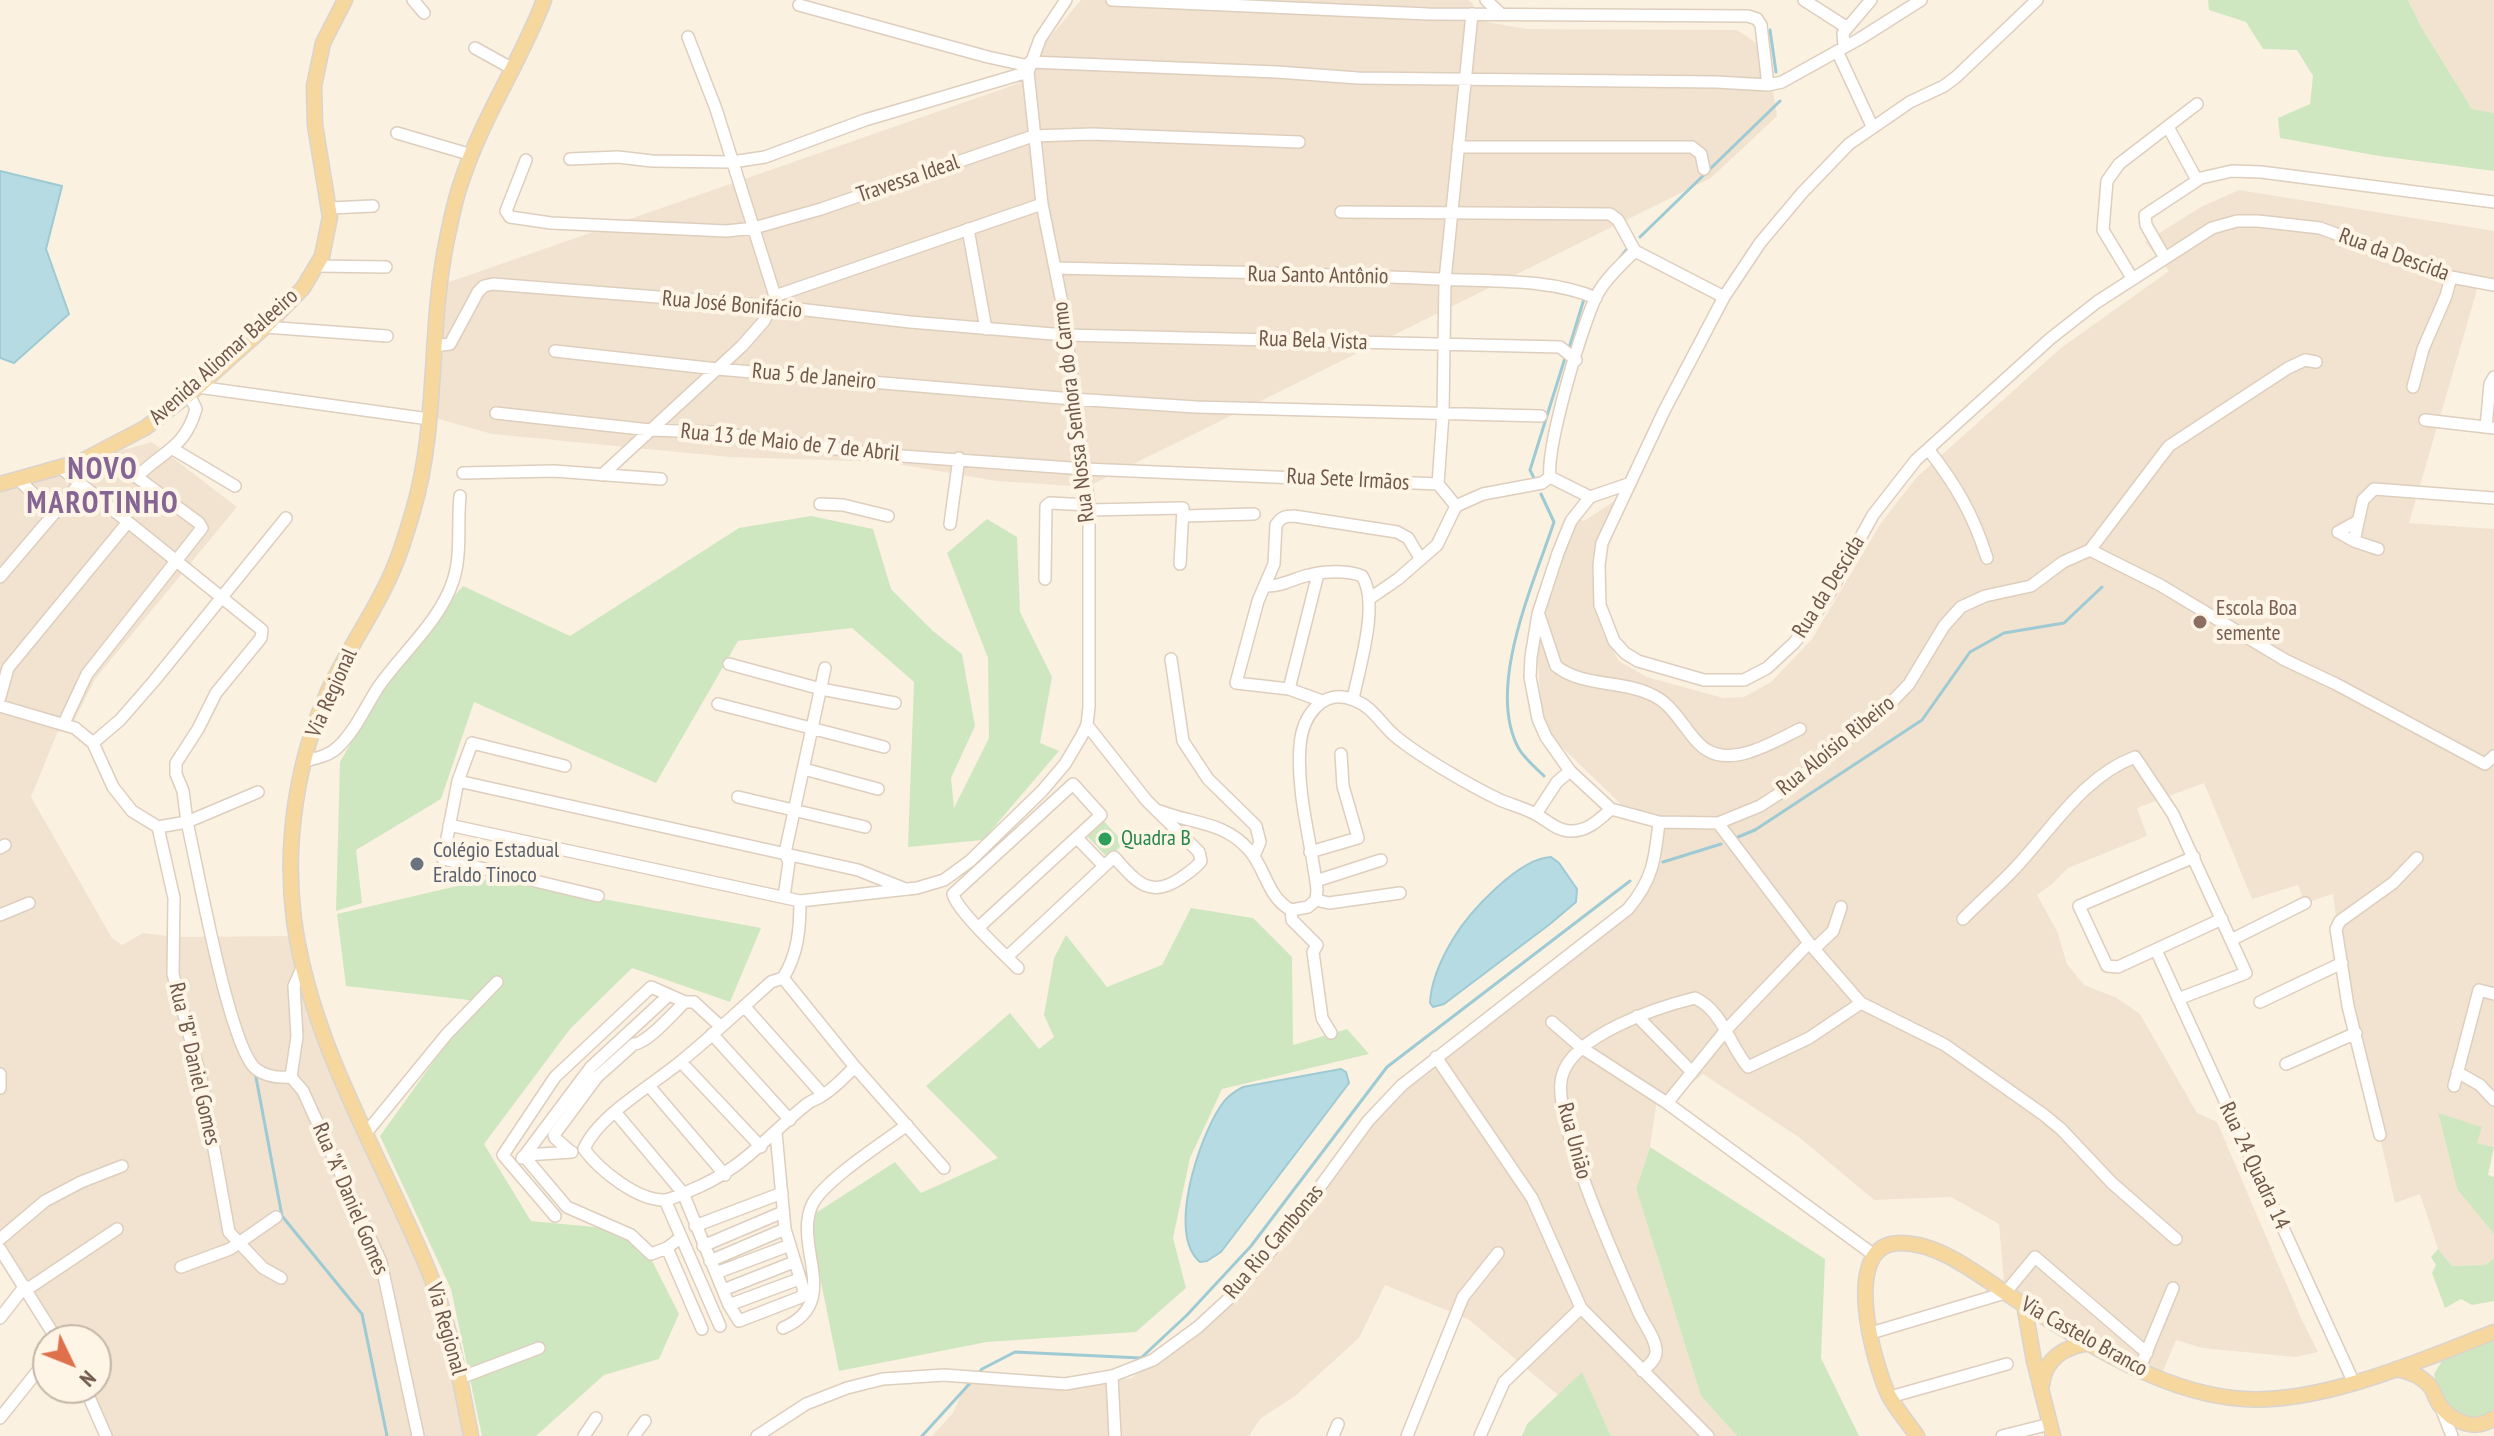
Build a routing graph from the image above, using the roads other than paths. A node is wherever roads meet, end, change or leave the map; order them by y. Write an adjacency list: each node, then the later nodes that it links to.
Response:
1 (345, 0): 39 (main road, Avenida Aliomar Baleeiro)
2 (413, 0): 12 (street)
3 (544, 0): 20 (main road, Via Regional)
4 (1066, 0): 19 (street)
5 (1112, 0): 13 (street)
6 (1486, 0): 14 (street)
7 (1804, 0): 15 (street)
8 (1871, 0): 15 (street)
9 (1921, 0): 18 (street)
10 (2037, 0): 24 (street, Rua da Descida)
11 (799, 5): 19 (street)
12 (424, 13)
13 (1472, 14): 14 (street); 21 (street)
14 (1501, 14): 22 (street)
15 (1846, 27): 18 (street)
16 (688, 37): 33 (street)
17 (475, 48): 20 (street)
18 (1841, 49): 22 (street); 24 (street)
19 (1029, 67): 21 (street); 27 (street, Rua Nossa Senhora do Carmo); 33 (street)
20 (513, 69): 30 (main road, Via Regional)
21 (1465, 81): 22 (street); 29 (street)
22 (1768, 85)
23 (2197, 104): 25 (street)
24 (1872, 126): 53 (street, Rua da Descida)
25 (2168, 127): 35 (street); 50 (street)
26 (397, 133): 30 (street)
27 (1033, 136): 28 (street, Travessa Ideal); 37 (street, Rua Nossa Senhora do Carmo); 42 (street, Travessa Ideal)
28 (1299, 142)
29 (1458, 147): 34 (street); 41 (street)
30 (472, 155): 60 (main road, Via Regional)
31 (570, 159): 33 (street)
32 (526, 160): 42 (street, Travessa Ideal)
33 (732, 162): 42 (street)
34 (1704, 169)
35 (2197, 180): 36 (street); 45 (street)
36 (2494, 202)
37 (1042, 204): 43 (street); 48 (street, Rua Nossa Senhora do Carmo)
38 (373, 206): 39 (street)
39 (330, 208): 46 (main road, Avenida Aliomar Baleeiro)
40 (1341, 212): 41 (street)
41 (1452, 212): 44 (street); 51 (street)
42 (754, 228): 55 (street)
43 (968, 229): 55 (street); 57 (street)
44 (1635, 251): 53 (street); 54 (street)
45 (2165, 258): 49 (street, Rua da Descida); 50 (street, Rua da Descida)
46 (318, 266): 47 (street); 56 (main road, Avenida Aliomar Baleeiro)
47 (386, 267)
48 (1056, 268): 51 (street, Rua Santo Antônio); 58 (street, Rua Nossa Senhora do Carmo)
49 (2451, 277): 52 (street, Rua da Descida); 67 (street)
50 (2132, 278): 78 (street, Rua da Descida)
51 (1445, 280): 54 (street, Rua Santo Antônio); 61 (street)
52 (2494, 285)
53 (1724, 297): 91 (street, Rua da Descida)
54 (1596, 298): 63 (street)
55 (773, 301): 57 (street, Rua José Bonifácio); 60 (street, Rua José Bonifácio); 65 (street)
56 (265, 327): 59 (street); 68 (main road, Avenida Aliomar Baleeiro)
57 (986, 329): 58 (street, Rua José Bonifácio)
58 (1065, 335): 61 (street, Rua Bela Vista); 69 (street, Rua Nossa Senhora do Carmo)
59 (387, 336)
60 (433, 346): 73 (main road, Via Regional)
61 (1445, 346): 63 (street, Rua Bela Vista); 71 (street)
62 (555, 351): 65 (street, Rua 5 de Janeiro)
63 (1576, 360): 86 (street)
64 (2316, 362): 110 (street, Rua Aloísio Ribeiro)
65 (717, 369): 69 (street, Rua 5 de Janeiro); 76 (street)
66 (2494, 377): 75 (street)
67 (2413, 387)
68 (194, 391): 73 (street); 77 (street); 79 (main road, Avenida Aliomar Baleeiro)
69 (1073, 399): 71 (street, Rua 5 de Janeiro); 82 (street, Rua Nossa Senhora do Carmo)
70 (496, 413): 76 (street, Rua 13 de Maio de 7 de Abril)
71 (1443, 414): 72 (street, Rua 5 de Janeiro); 90 (street)
72 (1541, 416)
73 (429, 419): 141 (main road, Via Regional)
74 (2425, 420): 75 (street)
75 (2490, 427)
76 (650, 430): 80 (street, Rua 13 de Maio de 7 de Abril); 84 (street)
77 (173, 449): 85 (street); 93 (street)
78 (1928, 449): 91 (street, Rua da Descida); 112 (street)
79 (103, 452): 81 (main road, Avenida Aliomar Baleeiro); 85 (street)
80 (959, 458): 82 (street, Rua 13 de Maio de 7 de Abril); 107 (street)
81 (61, 468): 88 (main road, Avenida Aliomar Baleeiro); 89 (street)
82 (1085, 469): 90 (street, Rua Sete Irmãos); 99 (street, Rua Nossa Senhora do Carmo)
83 (463, 473): 84 (street)
84 (602, 475): 87 (street)
85 (138, 476): 113 (street)
86 (1550, 477): 95 (street); 98 (street)
87 (661, 479)
88 (19, 480): 92 (main road, Avenida Aliomar Baleeiro); 100 (street)
89 (80, 483): 100 (street); 106 (street)
90 (1438, 484): 98 (street, Rua Sete Irmãos)
91 (1628, 484): 95 (street)
92 (0, 485)
93 (235, 486)
94 (460, 496): 141 (street)
95 (1590, 497): 121 (street, Rua Aloísio Ribeiro)
96 (2494, 498): 105 (street)
97 (820, 504): 103 (street)
98 (1456, 506): 111 (street)
99 (1089, 507): 101 (street); 117 (street); 134 (street, Rua Nossa Senhora do Carmo)
100 (53, 513): 116 (street)
101 (1184, 513): 102 (street); 114 (street)
102 (1254, 514)
103 (888, 516)
104 (286, 518): 119 (street)
105 (2358, 521): 108 (street); 108 (street)
106 (128, 522): 113 (street); 127 (street)
107 (950, 524)
108 (2354, 541): 109 (street)
109 (2378, 549)
110 (2090, 550): 140 (street); 155 (street, Rua Aloísio Ribeiro)
111 (1420, 558): 118 (street); 120 (street)
112 (1987, 558)
113 (177, 561): 119 (street); 133 (street)
114 (1180, 564)
115 (1318, 574): 118 (street); 120 (street); 126 (street)
116 (0, 577)
117 (1045, 579)
118 (1265, 586): 126 (street)
119 (221, 596): 137 (street); 153 (street)
120 (1369, 599): 128 (street)
121 (1538, 614): 135 (street); 144 (street, Rua Aloísio Ribeiro)
122 (1171, 659): 162 (street)
123 (729, 664): 125 (street)
124 (825, 668): 125 (street)
125 (821, 689): 130 (street); 136 (street)
126 (1289, 689): 129 (street)
127 (0, 697)
128 (1353, 699): 129 (street); 152 (street)
129 (1322, 701): 160 (street)
130 (895, 703)
131 (718, 704): 136 (street)
132 (0, 706): 133 (street)
133 (64, 723): 137 (street)
134 (1087, 725): 151 (street); 168 (street, Rua Nossa Senhora do Carmo)
135 (1800, 729)
136 (813, 730): 138 (street); 143 (street)
137 (93, 743): 157 (street)
138 (884, 747)
139 (1341, 754): 160 (street)
140 (2490, 760)
141 (305, 761): 187 (main road, Via Regional)
142 (565, 766): 145 (street)
143 (804, 769): 146 (street); 149 (street)
144 (1570, 771): 150 (street, Rua Aloísio Ribeiro); 152 (street)
145 (458, 781): 156 (street); 161 (street)
146 (878, 789)
147 (258, 792): 153 (street)
148 (738, 797): 149 (street)
149 (794, 809): 158 (street); 161 (street)
150 (1611, 809): 152 (street); 154 (street, Rua Aloísio Ribeiro)
151 (1160, 811): 162 (street); 166 (street)
152 (1536, 814)
153 (187, 822): 157 (street); 212 (street)
154 (1659, 822): 155 (street, Rua Aloísio Ribeiro); 205 (street, Rua Rio Cambonas)
155 (1718, 823): 183 (street)
156 (449, 825): 170 (street); 171 (street, Rua Nossa Senhora do Carmo)
157 (158, 827): 245 (street, Rua "B" Daniel Gomes)
158 (865, 827)
159 (1077, 838): 166 (street); 181 (street); 181 (street)
160 (1310, 852): 167 (street)
161 (785, 853): 168 (street); 171 (street)
162 (1254, 856): 177 (street)
163 (2194, 857): 179 (street); 180 (street); 184 (street)
164 (2417, 858): 186 (street)
165 (1381, 860): 167 (street)
166 (1104, 866): 185 (street)
167 (1316, 881): 173 (street)
168 (904, 889): 172 (street, Rua Nossa Senhora do Carmo)
169 (1400, 893): 173 (street)
170 (598, 896)
171 (784, 897): 172 (street, Rua Nossa Senhora do Carmo)
172 (800, 901): 189 (street)
173 (1314, 902): 177 (street)
174 (29, 903): 178 (street)
175 (2305, 903): 182 (street)
176 (1841, 907): 183 (street)
177 (1291, 910): 202 (street)
178 (0, 915)
179 (1963, 919)
180 (2222, 919): 182 (street); 184 (street)
181 (979, 927): 185 (street)
182 (2231, 940): 193 (street)
183 (1811, 946): 196 (street); 201 (street)
184 (2156, 950): 193 (street, Rua 24 Quadra 14)
185 (1007, 957): 188 (street)
186 (2342, 963): 195 (street); 203 (street)
187 (302, 968): 212 (street); 222 (main road, Via Regional)
188 (1018, 968)
189 (783, 978): 197 (street); 208 (street)
190 (497, 982): 222 (street)
191 (2494, 994): 210 (street)
192 (669, 995): 194 (street); 228 (street); 231 (street)
193 (2178, 999): 283 (street, Rua 24 Quadra 14)
194 (685, 1002): 200 (street); 227 (street)
195 (2260, 1002)
196 (1861, 1003): 201 (street, Rua União); 244 (street)
197 (744, 1006): 200 (street); 216 (street)
198 (1637, 1016): 201 (street, Rua União); 204 (street, Rua União); 209 (street)
199 (1552, 1022): 204 (street)
200 (716, 1030): 206 (street); 220 (street)
201 (1726, 1030): 209 (street)
202 (1331, 1033)
203 (2356, 1033): 207 (street); 224 (street)
204 (1582, 1048): 218 (street); 279 (street, Rua União)
205 (1436, 1057): 264 (street); 280 (street, Rua Rio Cambonas)
206 (681, 1062): 213 (street); 225 (street)
207 (2286, 1064)
208 (855, 1067): 216 (street); 221 (street)
209 (1692, 1072): 218 (street)
210 (2457, 1072): 214 (street); 217 (street)
211 (0, 1074): 215 (street)
212 (291, 1077): 297 (street, Rua "A" Daniel Gomes)
213 (649, 1086): 219 (street); 232 (street)
214 (2454, 1086)
215 (0, 1088)
216 (823, 1095): 220 (street)
217 (2494, 1100)
218 (1667, 1103): 250 (street)
219 (616, 1113): 226 (street); 233 (street)
220 (790, 1120): 223 (street)
221 (907, 1125): 230 (street); 268 (street)
222 (366, 1133): 282 (main road, Via Regional)
223 (776, 1133): 225 (street); 234 (street)
224 (2380, 1135)
225 (761, 1147): 232 (street)
226 (584, 1149): 227 (street); 235 (street)
227 (571, 1152): 228 (street)
228 (524, 1156): 231 (street); 248 (street)
229 (122, 1166): 243 (street)
230 (944, 1168)
231 (513, 1169): 237 (street)
232 (725, 1175): 233 (street)
233 (683, 1193): 235 (street); 239 (street)
234 (782, 1193): 236 (street); 239 (street)
235 (665, 1200): 242 (street)
236 (783, 1212): 241 (street); 247 (street)
237 (555, 1216)
238 (276, 1217): 245 (street)
239 (695, 1226): 247 (street)
240 (117, 1229): 258 (street)
241 (785, 1229): 246 (street); 252 (street)
242 (680, 1238): 248 (street); 267 (street)
243 (0, 1239)
244 (2176, 1239)
245 (238, 1244): 254 (street); 256 (street, Rua "B" Daniel Gomes)
246 (790, 1245): 253 (street); 255 (street)
247 (703, 1246): 252 (street)
248 (667, 1248): 269 (street)
249 (1498, 1253): 304 (street)
250 (1874, 1255): 261 (main road, Via Castelo Branco); 271 (main road)
251 (2, 1256): 258 (street)
252 (710, 1261): 255 (street)
253 (794, 1262): 257 (street); 260 (street)
254 (181, 1267)
255 (716, 1273): 260 (street)
256 (281, 1278)
257 (799, 1279): 263 (street); 263 (street)
258 (25, 1288): 265 (street); 266 (street)
259 (2173, 1288): 275 (street)
260 (723, 1290): 263 (street)
261 (2005, 1293): 262 (main road, Via Castelo Branco); 271 (street); 275 (street)
262 (2024, 1304): 272 (main road, Via Castelo Branco); 285 (main road)
263 (729, 1305)
264 (1581, 1308): 279 (street); 305 (street)
265 (0, 1318)
266 (47, 1324)
267 (720, 1326)
268 (783, 1328)
269 (702, 1329)
270 (2494, 1332): 274 (main road, Via Castelo Branco)
271 (1871, 1333): 286 (main road)
272 (2091, 1343): 278 (main road, Via Castelo Branco); 285 (main road)
273 (539, 1348): 282 (street)
274 (2443, 1352): 277 (main road, Via Castelo Branco); 284 (main road)
275 (2147, 1353): 278 (street)
276 (2007, 1364): 286 (street)
277 (2396, 1369): 283 (main road, Via Castelo Branco); 284 (main road)
278 (2139, 1370): 283 (main road, Via Castelo Branco)
279 (1642, 1371): 306 (street)
280 (1112, 1376): 301 (street, Rua Rio Cambonas); 302 (street)
281 (32, 1378): 289 (street)
282 (460, 1378): 298 (main road, Via Regional)
283 (2353, 1381)
284 (2431, 1387): 288 (main road)
285 (2042, 1391): 294 (main road)
286 (1890, 1397): 307 (main road)
287 (92, 1404): 296 (street)
288 (2439, 1404): 295 (main road); 309 (street)
289 (0, 1418)
290 (596, 1418): 299 (street)
291 (2494, 1418): 295 (main road)
292 (645, 1421): 300 (street)
293 (1338, 1424): 303 (street)
294 (2051, 1430): 308 (street)
295 (2473, 1431)
296 (106, 1436)
297 (418, 1436)
298 (471, 1436)
299 (584, 1436)
300 (634, 1436)
301 (757, 1436)
302 (1115, 1436)
303 (1333, 1436)
304 (1407, 1436)
305 (1480, 1436)
306 (1708, 1436)
307 (1917, 1436)
308 (2002, 1436)
309 (2452, 1436)

